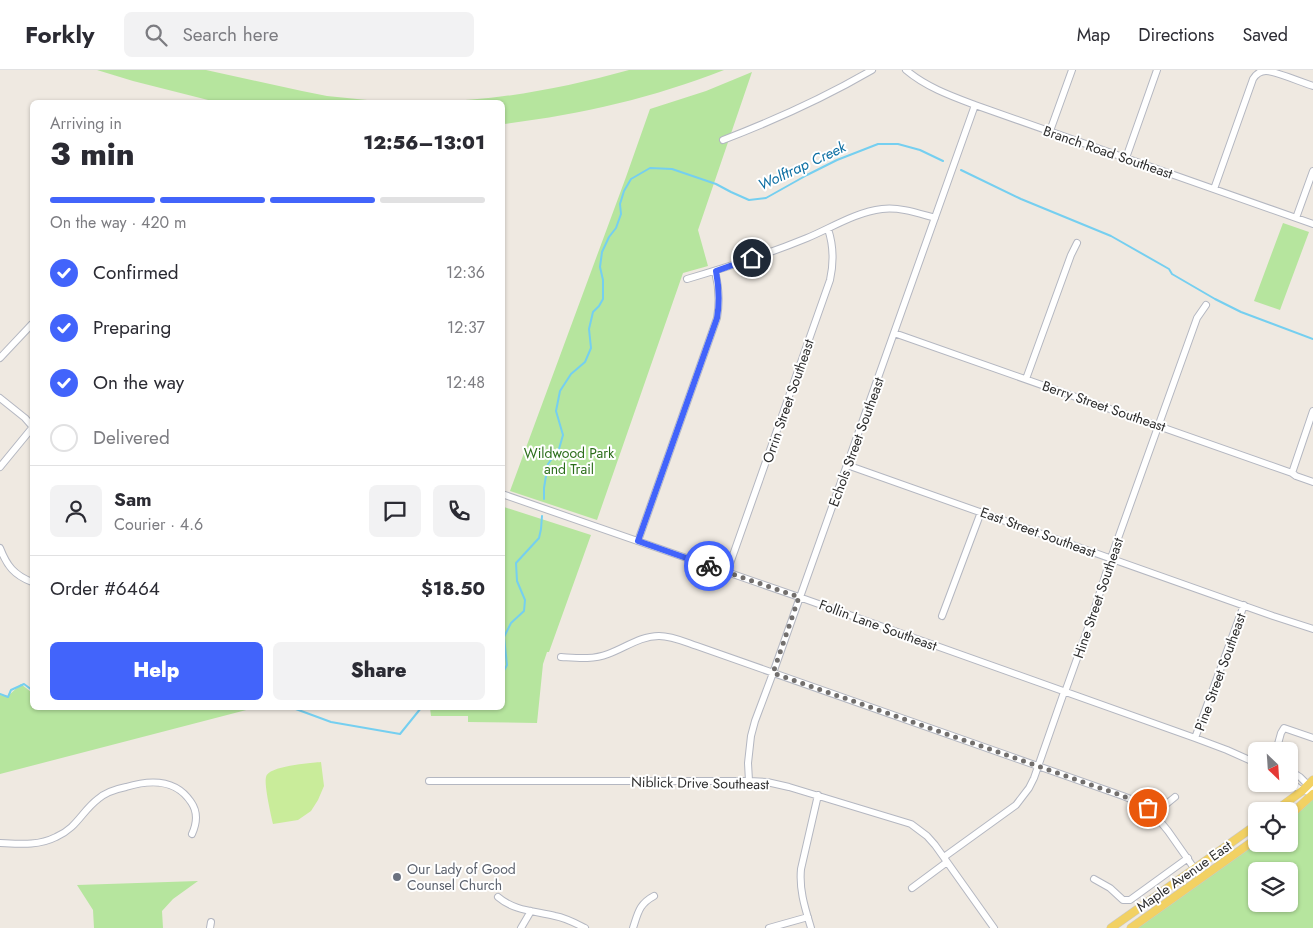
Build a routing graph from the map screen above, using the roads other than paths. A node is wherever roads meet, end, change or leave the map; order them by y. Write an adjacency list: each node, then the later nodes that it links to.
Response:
1 (872, 70): 9 (street)
2 (906, 70): 7 (street, Branch Road Southeast)
3 (1072, 70): 8 (street)
4 (1157, 70): 10 (street)
5 (1260, 71): 6 (street); 12 (street)
6 (1313, 86)
7 (975, 105): 8 (street, Branch Road Southeast); 13 (street, Echols Street Southeast)
8 (1050, 132): 10 (street, Branch Road Southeast)
9 (724, 140)
10 (1126, 158): 12 (street, Branch Road Southeast)
11 (1313, 171): 14 (street)
12 (1214, 189): 14 (street, Branch Road Southeast)
13 (935, 218): 16 (street); 22 (street, Echols Street Southeast)
14 (1296, 218): 15 (street, Branch Road Southeast)
15 (1313, 224)
16 (828, 229): 18 (street); 39 (street, Orrin Street Southeast)
17 (1077, 243): 24 (street)
18 (716, 271): 19 (street); 36 (street)
19 (687, 279)
20 (1206, 305): 28 (street, Hine Street Southeast)
21 (30, 326): 23 (street)
22 (894, 333): 24 (street, Berry Street Southeast); 30 (street, Echols Street Southeast)
23 (0, 358)
24 (1026, 379): 28 (street, Berry Street Southeast)
25 (0, 398): 27 (street)
26 (1313, 411): 32 (street)
27 (30, 424)
28 (1159, 425): 32 (street, Berry Street Southeast); 38 (street, Hine Street Southeast)
29 (30, 430): 31 (street)
30 (847, 465): 35 (street, East Street Southeast); 41 (street, Echols Street Southeast)
31 (0, 467)
32 (1292, 473): 33 (street, Berry Street Southeast)
33 (1313, 482)
34 (505, 495): 36 (street, Follin Lane Southeast)
35 (981, 512): 38 (street, East Street Southeast); 43 (street)
36 (638, 541): 39 (street, Follin Lane Southeast)
37 (0, 548): 40 (street)
38 (1111, 558): 42 (street, East Street Southeast); 47 (street, Hine Street Southeast)
39 (727, 572): 41 (street, Follin Lane Southeast)
40 (30, 581)
41 (799, 597): 46 (street, Echols Street Southeast); 47 (street, Follin Lane Southeast)
42 (1244, 606): 44 (street, East Street Southeast); 48 (street, Pine Street Southeast)
43 (942, 616)
44 (1313, 629)
45 (561, 657): 46 (street)
46 (773, 673): 52 (street); 54 (street, Echols Street Southeast)
47 (1065, 692): 48 (street, Follin Lane Southeast); 52 (street, Hine Street Southeast)
48 (1195, 738): 51 (street, Follin Lane Southeast)
49 (1313, 738): 50 (street)
50 (1279, 742)
51 (1248, 758)
52 (1038, 766): 63 (street); 69 (street, Hine Street Southeast)
53 (1298, 777): 57 (street)
54 (749, 780): 55 (street, Niblick Drive Southeast); 59 (street, Niblick Drive Southeast)
55 (429, 781)
56 (1298, 788): 58 (street)
57 (1312, 788): 58 (main road); 62 (main road)
58 (1302, 791): 61 (main road)
59 (818, 795): 69 (street, Niblick Drive Southeast); 77 (street)
60 (1175, 797): 63 (street)
61 (1288, 802)
62 (1298, 805)
63 (1154, 814): 68 (street)
64 (1248, 831): 70 (main road, Maple Avenue East)
65 (192, 834): 66 (street)
66 (0, 843)
67 (1248, 845): 71 (main road)
68 (1188, 858): 70 (street); 72 (street)
69 (946, 859): 73 (street, Hine Street Southeast); 83 (street, Niblick Drive Southeast)
70 (1194, 869): 71 (street); 84 (main road, Maple Avenue East)
71 (1201, 878): 85 (main road)
72 (1094, 880)
73 (912, 888)
74 (654, 896): 80 (street)
75 (498, 897): 76 (street)
76 (531, 911): 78 (street); 79 (street)
77 (808, 917): 81 (street); 82 (street)
78 (521, 928)
79 (585, 928)
80 (633, 928)
81 (769, 928)
82 (811, 928)
83 (994, 928)
84 (1111, 928)
85 (1131, 928)

